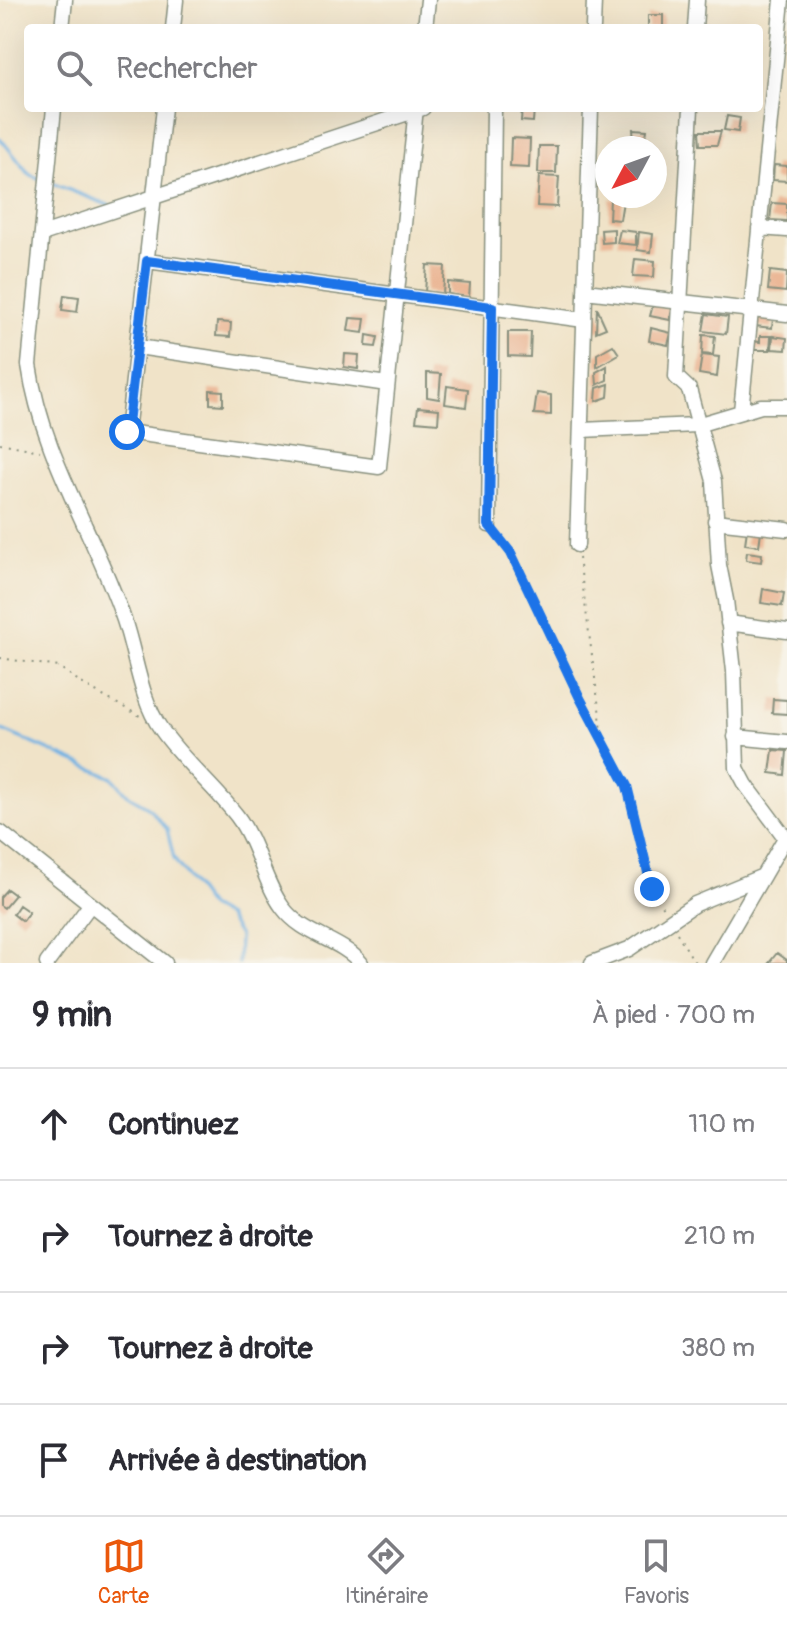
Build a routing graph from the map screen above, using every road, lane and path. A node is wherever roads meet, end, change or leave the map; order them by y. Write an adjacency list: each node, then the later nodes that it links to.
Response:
1 (65, 0): 7 (street)
2 (176, 0): 8 (street)
3 (428, 0): 9 (street)
4 (594, 0): 10 (street)
5 (697, 0): 11 (street)
6 (782, 0): 12 (street)
7 (62, 24)
8 (173, 24)
9 (425, 24)
10 (593, 24)
11 (695, 24)
12 (782, 38): 21 (street)
13 (54, 112): 23 (street)
14 (164, 112): 20 (street)
15 (409, 112): 20 (street)
16 (418, 112): 26 (street)
17 (494, 112): 28 (street)
18 (591, 112): 25 (street)
19 (691, 112): 27 (street)
20 (154, 197): 23 (street); 24 (street)
21 (759, 228): 22 (street); 29 (street)
22 (787, 230)
23 (42, 234): 39 (street)
24 (147, 261): 26 (street); 32 (street)
25 (585, 291): 27 (street); 31 (street)
26 (397, 294): 28 (street); 33 (street)
27 (679, 302): 29 (street); 36 (street)
28 (492, 307): 31 (street); 41 (street)
29 (751, 310): 30 (street); 35 (street)
30 (787, 314)
31 (584, 320): 37 (street)
32 (138, 347): 33 (street); 33 (street)
33 (387, 384)
34 (787, 406): 35 (street)
35 (741, 411): 36 (street)
36 (697, 425): 37 (street); 40 (street)
37 (581, 430): 43 (street)
38 (0, 443): 39 (path)
39 (53, 453): 47 (street)
40 (715, 521): 42 (street); 44 (street)
41 (489, 525): 50 (path)
42 (787, 529)
43 (577, 545): 50 (path)
44 (728, 623): 45 (street); 48 (street)
45 (787, 631)
46 (0, 658): 47 (path)
47 (160, 728): 58 (street)
48 (735, 737): 49 (street); 52 (street)
49 (787, 742)
50 (603, 743): 55 (path)
51 (0, 832): 54 (street)
52 (784, 832): 53 (street)
53 (763, 876): 55 (street); 61 (street)
54 (90, 905): 56 (street); 57 (street)
55 (670, 921): 59 (street); 60 (path)
56 (47, 963)
57 (165, 963)
58 (361, 963)
59 (592, 963)
60 (695, 963)
61 (712, 963)

